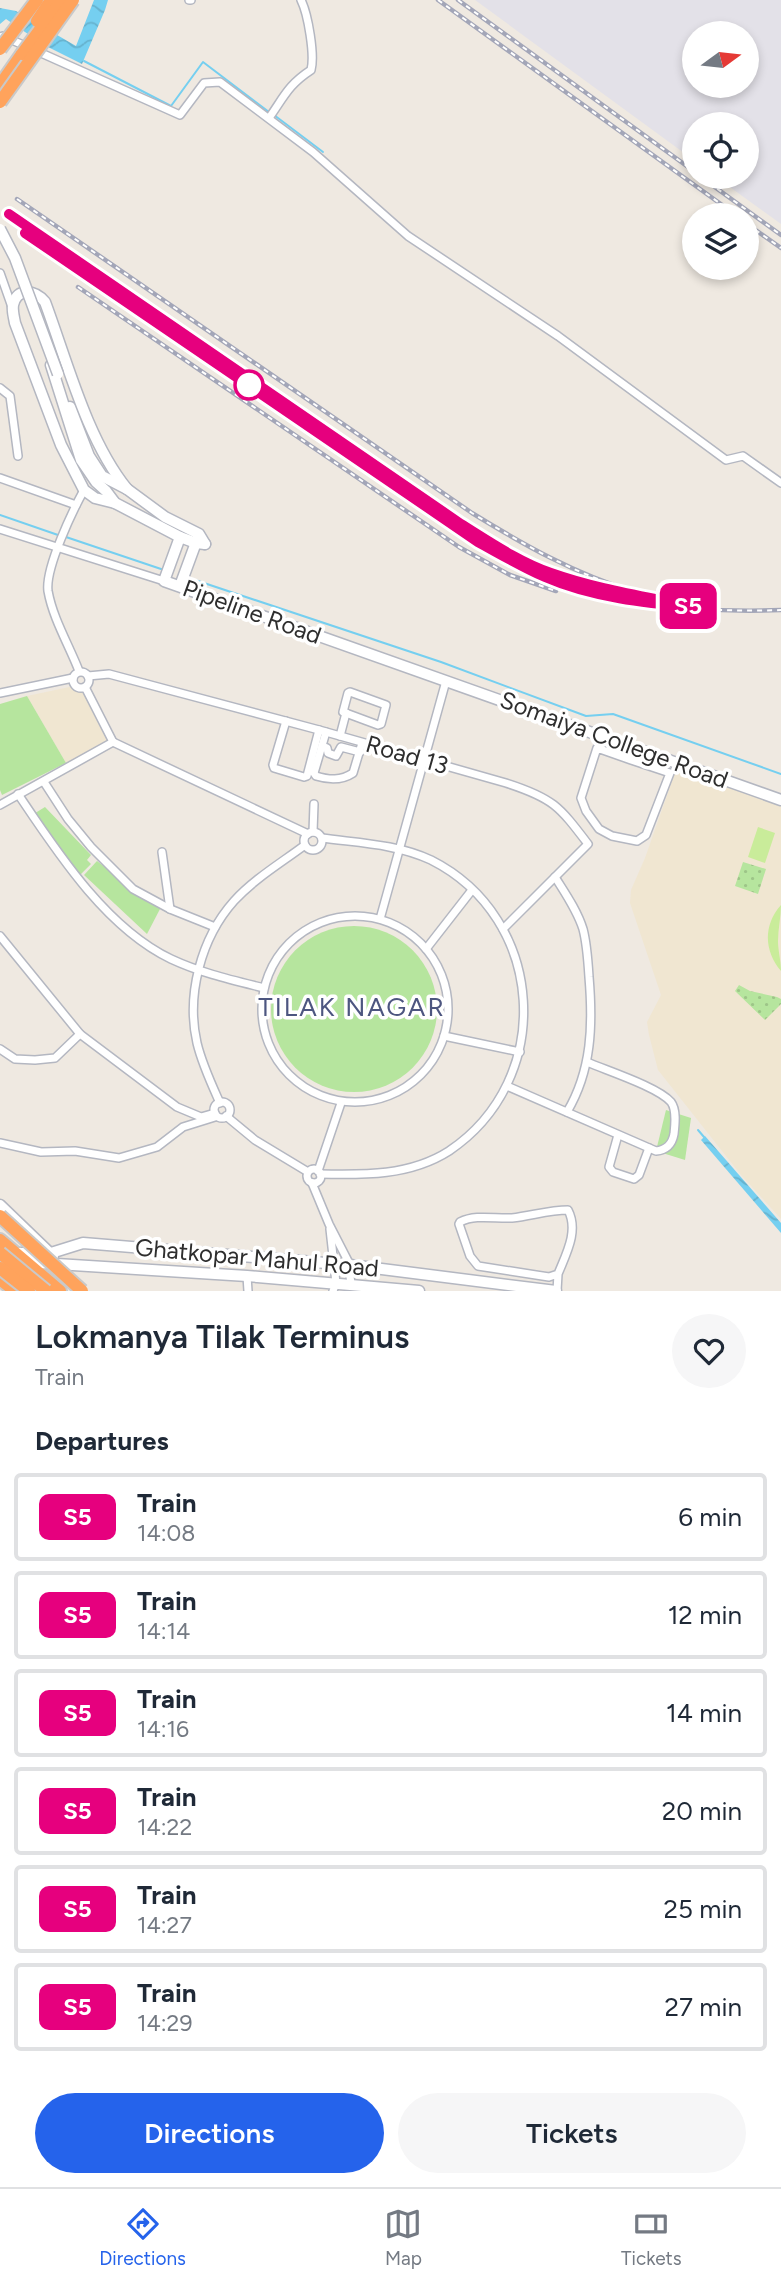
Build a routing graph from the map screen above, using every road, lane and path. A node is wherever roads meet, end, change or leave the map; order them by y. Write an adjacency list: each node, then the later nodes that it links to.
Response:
1 (37, 0): 7 (highway, bridge)
2 (51, 0): 8 (highway, bridge)
3 (62, 0): 9 (highway, bridge)
4 (73, 0): 10 (highway, bridge)
5 (301, 0): 11 (street)
6 (0, 37): 11 (street)
7 (0, 49)
8 (0, 72)
9 (0, 85)
10 (0, 102)
11 (271, 115): 19 (street)
12 (0, 229): 20 (street, bridge)
13 (0, 242): 22 (street, bridge)
14 (0, 273): 15 (street)
15 (13, 307): 20 (street); 21 (street)
16 (0, 388): 17 (street)
17 (18, 456)
18 (0, 478): 23 (street)
19 (781, 483)
20 (127, 489): 26 (street)
21 (85, 490): 22 (street); 23 (street)
22 (115, 503): 25 (street)
23 (76, 505): 27 (street)
24 (0, 529): 27 (street, Pipeline Road)
25 (180, 537): 26 (street); 28 (street)
26 (200, 541): 29 (street)
27 (58, 546): 28 (street, Pipeline Road); 30 (street)
28 (167, 573): 29 (street, Pipeline Road)
29 (183, 579): 32 (street, Pipeline Road)
30 (76, 675): 31 (street); 33 (street); 34 (street)
31 (88, 676): 33 (street); 36 (street, Road 13)
32 (446, 681): 39 (street, Somaiya College Road); 46 (street)
33 (85, 687): 40 (street)
34 (0, 693)
35 (346, 713): 35 (street); 38 (street)
36 (286, 721): 37 (street, Road 13); 37 (street)
37 (323, 731): 38 (street, Road 13); 42 (street)
38 (340, 736): 41 (street, Road 13)
39 (601, 736): 43 (street); 44 (street, Somaiya College Road)
40 (113, 742): 50 (street); 55 (street)
41 (362, 743): 45 (street); 46 (street, Road 13)
42 (322, 746): 45 (street); 45 (street)
43 (597, 748): 47 (street); 49 (street)
44 (635, 748): 47 (street); 48 (street, Somaiya College Road)
45 (359, 752)
46 (424, 760): 57 (street); 59 (street, Road 13)
47 (631, 760): 49 (street)
48 (674, 762): 49 (street); 52 (street, Somaiya College Road)
49 (670, 774)
50 (44, 782): 51 (street); 61 (street)
51 (18, 794): 54 (street); 67 (street)
52 (781, 800)
53 (314, 804): 55 (street)
54 (0, 805)
55 (308, 838): 56 (street); 56 (street); 63 (street)
56 (321, 838): 57 (street)
57 (400, 849): 60 (street); 62 (street)
58 (162, 852): 61 (street)
59 (555, 877): 64 (street, Road 13); 73 (street)
60 (472, 890): 64 (street); 66 (street)
61 (170, 909): 63 (street)
62 (380, 919): 66 (street); 68 (street)
63 (215, 928): 67 (street)
64 (503, 929): 72 (street)
65 (0, 936): 69 (street)
66 (426, 949): 70 (street)
67 (198, 971): 68 (street); 75 (street)
68 (264, 988): 76 (street)
69 (80, 1034): 71 (street); 78 (street)
70 (444, 1036): 72 (street); 76 (street)
71 (0, 1049)
72 (520, 1052): 74 (street)
73 (587, 1062): 77 (street); 82 (street)
74 (507, 1086): 77 (street); 84 (street)
75 (220, 1102): 78 (street); 79 (street)
76 (341, 1104): 84 (street)
77 (567, 1112): 80 (street)
78 (216, 1114): 79 (street); 81 (street)
79 (226, 1116): 83 (street)
80 (618, 1135): 82 (street); 82 (street)
81 (0, 1143)
82 (649, 1148)
83 (308, 1172): 84 (street); 85 (street)
84 (319, 1172): 85 (street)
85 (312, 1183): 88 (street)
86 (0, 1205): 92 (street)
87 (0, 1216): 112 (highway, bridge)
88 (329, 1224): 96 (street); 97 (street)
89 (0, 1226): 111 (highway)
90 (0, 1240): 91 (highway)
91 (15, 1253): 92 (street, Ghatkopar Mahul Road); 93 (street, Ghatkopar Mahul Road); 95 (highway)
92 (51, 1253): 94 (street, Ghatkopar Mahul Road); 95 (street); 98 (street)
93 (0, 1254): 95 (street, Ghatkopar Mahul Road); 109 (highway, bridge)
94 (226, 1255): 96 (street, Ghatkopar Mahul Road); 100 (street)
95 (30, 1264): 98 (street, Ghatkopar Mahul Road); 103 (highway); 105 (street)
96 (334, 1264): 97 (street, Ghatkopar Mahul Road); 106 (street)
97 (349, 1265): 104 (street); 107 (street, Ghatkopar Mahul Road)
98 (61, 1266): 100 (street, Ghatkopar Mahul Road); 103 (street); 113 (street)
99 (0, 1268): 108 (highway, bridge)
100 (226, 1274): 102 (street, Ghatkopar Mahul Road)
101 (558, 1274): 101 (street); 116 (street)
102 (247, 1276): 106 (street, Ghatkopar Mahul Road); 114 (street)
103 (43, 1277): 105 (street); 110 (highway)
104 (351, 1284): 106 (street, Ghatkopar Mahul Road); 115 (street, Ghatkopar Mahul Road)
105 (10, 1286)
106 (334, 1287)
107 (516, 1289): 116 (street, Ghatkopar Mahul Road)
108 (29, 1291)
109 (46, 1291)
110 (60, 1291)
111 (72, 1291)
112 (82, 1291)
113 (89, 1291)
114 (248, 1291)
115 (419, 1291)
116 (556, 1291)

